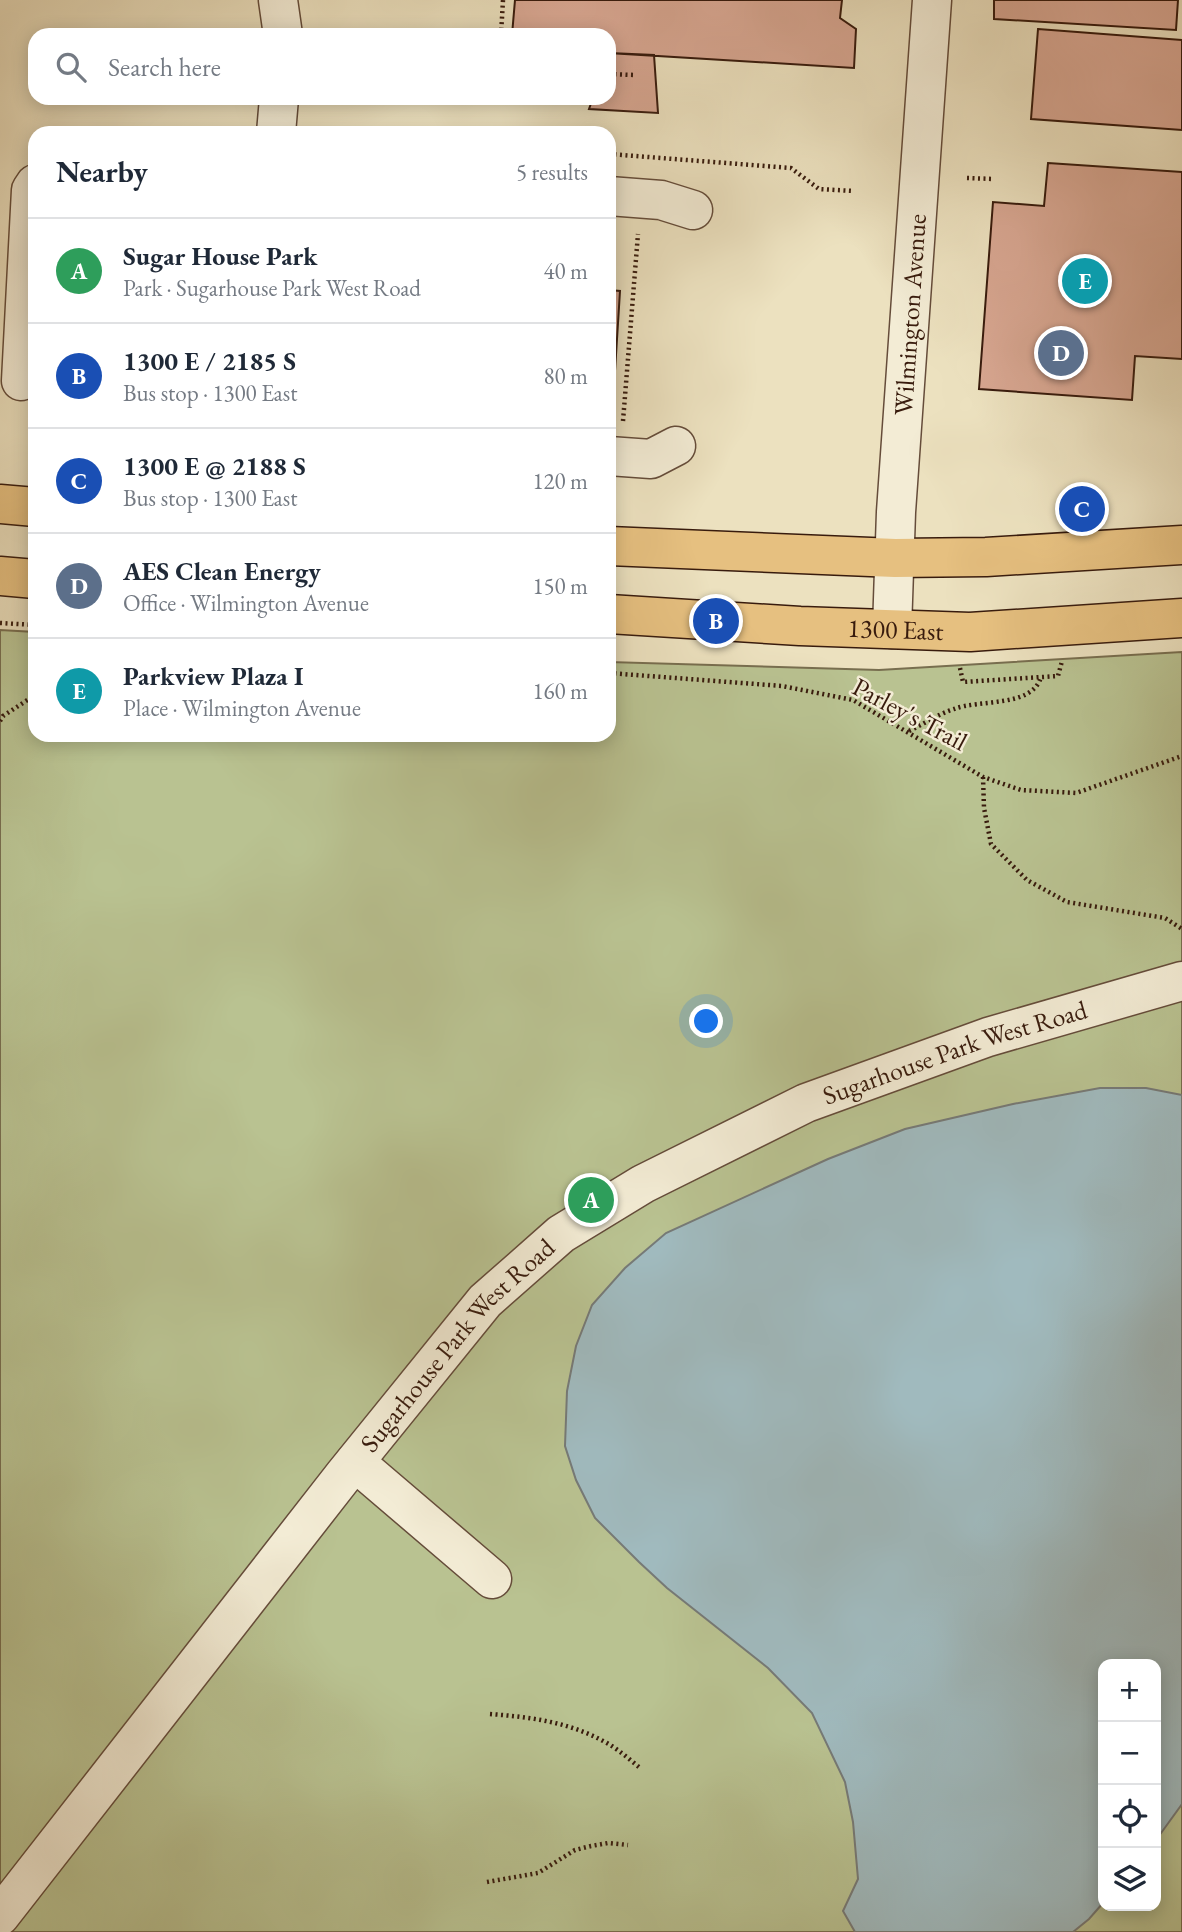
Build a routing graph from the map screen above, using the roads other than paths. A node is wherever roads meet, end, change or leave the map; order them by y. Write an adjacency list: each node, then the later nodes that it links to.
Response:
1 (278, 0): 3 (street)
2 (932, 0): 16 (street, Wilmington Avenue)
3 (282, 28)
4 (278, 105): 5 (street)
5 (277, 126)
6 (616, 197): 7 (street)
7 (693, 210)
8 (28, 247): 9 (street)
9 (21, 381)
10 (616, 442): 11 (street)
11 (676, 446)
12 (0, 504): 13 (main road)
13 (28, 506)
14 (1182, 545): 16 (main road)
15 (616, 546): 16 (main road)
16 (895, 558): 21 (street, Wilmington Avenue)
17 (0, 576): 18 (main road)
18 (28, 578)
19 (616, 614): 21 (main road, 1300 East)
20 (1182, 618): 21 (main road, 1300 East)
21 (892, 629)
22 (1182, 981): 23 (street, Sugarhouse Park West Road)
23 (355, 1462): 24 (street); 25 (street, Sugarhouse Park West Road)
24 (492, 1579)
25 (7, 1897)

